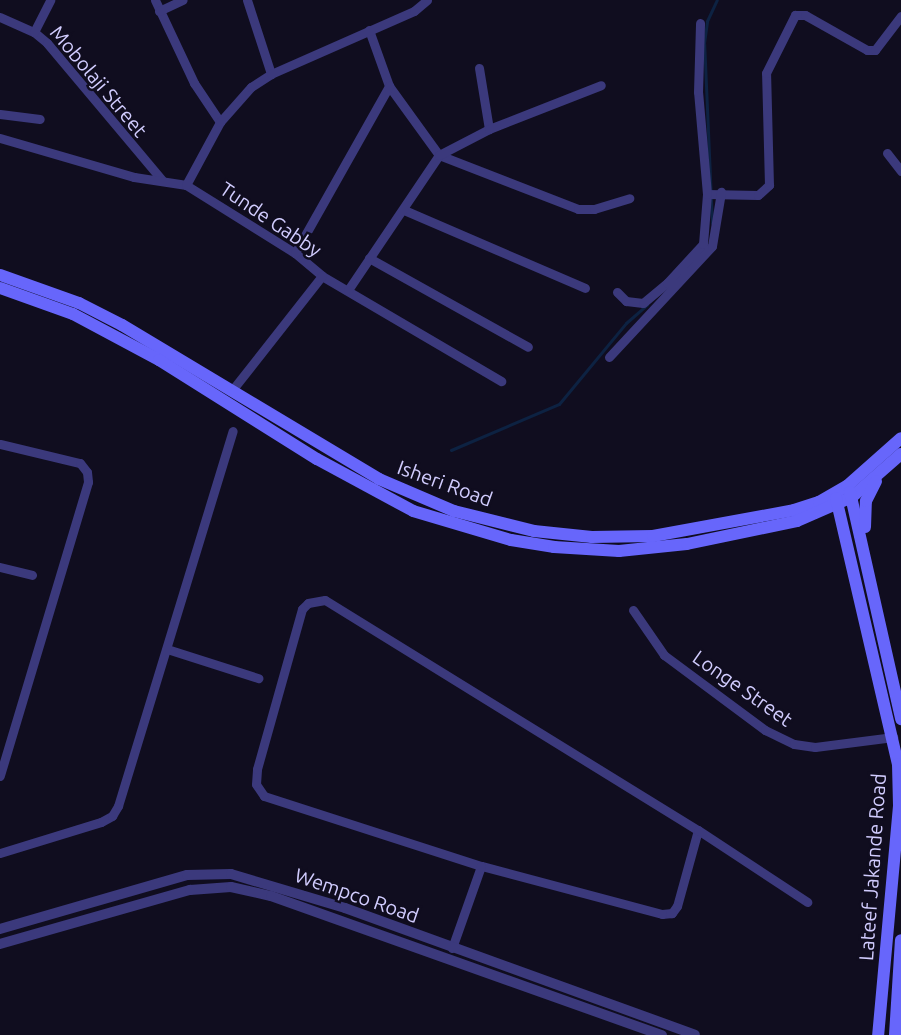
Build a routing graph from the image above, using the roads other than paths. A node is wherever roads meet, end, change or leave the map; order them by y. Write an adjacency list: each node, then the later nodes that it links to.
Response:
1 (50, 0): 11 (street)
2 (155, 0): 6 (street)
3 (183, 0): 6 (street)
4 (247, 0): 13 (street)
5 (427, 0): 10 (street)
6 (159, 11): 18 (street)
7 (901, 16): 26 (street)
8 (0, 17): 11 (street, Mobolaji Street)
9 (700, 22): 26 (street)
10 (369, 30): 13 (street); 15 (street)
11 (34, 32): 24 (street, Mobolaji Street)
12 (479, 68): 19 (street)
13 (271, 74): 18 (street)
14 (601, 85): 19 (street)
15 (388, 86): 22 (street); 29 (street)
16 (0, 114): 17 (street)
17 (40, 119)
18 (220, 122): 25 (street)
19 (489, 129): 22 (street)
20 (0, 138): 24 (street, Tunde Gabby)
21 (887, 153): 23 (street)
22 (439, 154): 27 (street); 28 (street)
23 (901, 171)
24 (162, 180): 25 (street, Tunde Gabby)
25 (186, 185): 29 (street, Tunde Gabby)
26 (714, 193): 36 (street); 39 (street)
27 (629, 198)
28 (404, 210): 30 (street); 34 (street)
29 (295, 253): 32 (street, Tunde Gabby)
30 (369, 258): 35 (street); 38 (street)
31 (0, 275): 37 (main road, Isheri Road)
32 (322, 276): 35 (street, Tunde Gabby); 41 (street)
33 (0, 288): 37 (main road, Isheri Road)
34 (585, 288)
35 (348, 290): 40 (street, Tunde Gabby)
36 (617, 292)
37 (76, 309): 41 (main road, Isheri Road); 48 (main road, Isheri Road)
38 (528, 347)
39 (609, 357)
40 (501, 381)
41 (232, 389): 48 (main road, Isheri Road)
42 (233, 431): 53 (street)
43 (901, 438): 47 (main road, Isheri Road)
44 (0, 444): 57 (street)
45 (901, 454): 46 (main road, Isheri Road)
46 (886, 468): 47 (main road, Isheri Road); 51 (main road)
47 (850, 492): 48 (main road, Isheri Road); 51 (main road)
48 (837, 500): 56 (main road, Lateef Jakande Road)
49 (0, 567): 50 (street)
50 (32, 575)
51 (868, 576): 55 (main road)
52 (633, 610): 56 (street, Longe Street)
53 (167, 649): 54 (street); 59 (street)
54 (258, 678)
55 (901, 719)
56 (893, 737): 61 (main road, Lateef Jakande Road)
57 (0, 776)
58 (698, 830): 60 (street); 60 (street); 62 (street)
59 (0, 853)
60 (481, 866): 68 (street)
61 (896, 895): 71 (main road, Lateef Jakande Road)
62 (807, 902)
63 (345, 908): 64 (street); 65 (street, Wempco Road); 68 (street, Wempco Road)
64 (341, 921): 67 (street, Wempco Road); 69 (street, Wempco Road)
65 (0, 929)
66 (901, 940): 72 (main road, Lateef Jakande Road)
67 (0, 945)
68 (452, 948): 70 (street, Wempco Road)
69 (662, 1035)
70 (695, 1035)
71 (879, 1035)
72 (895, 1035)

